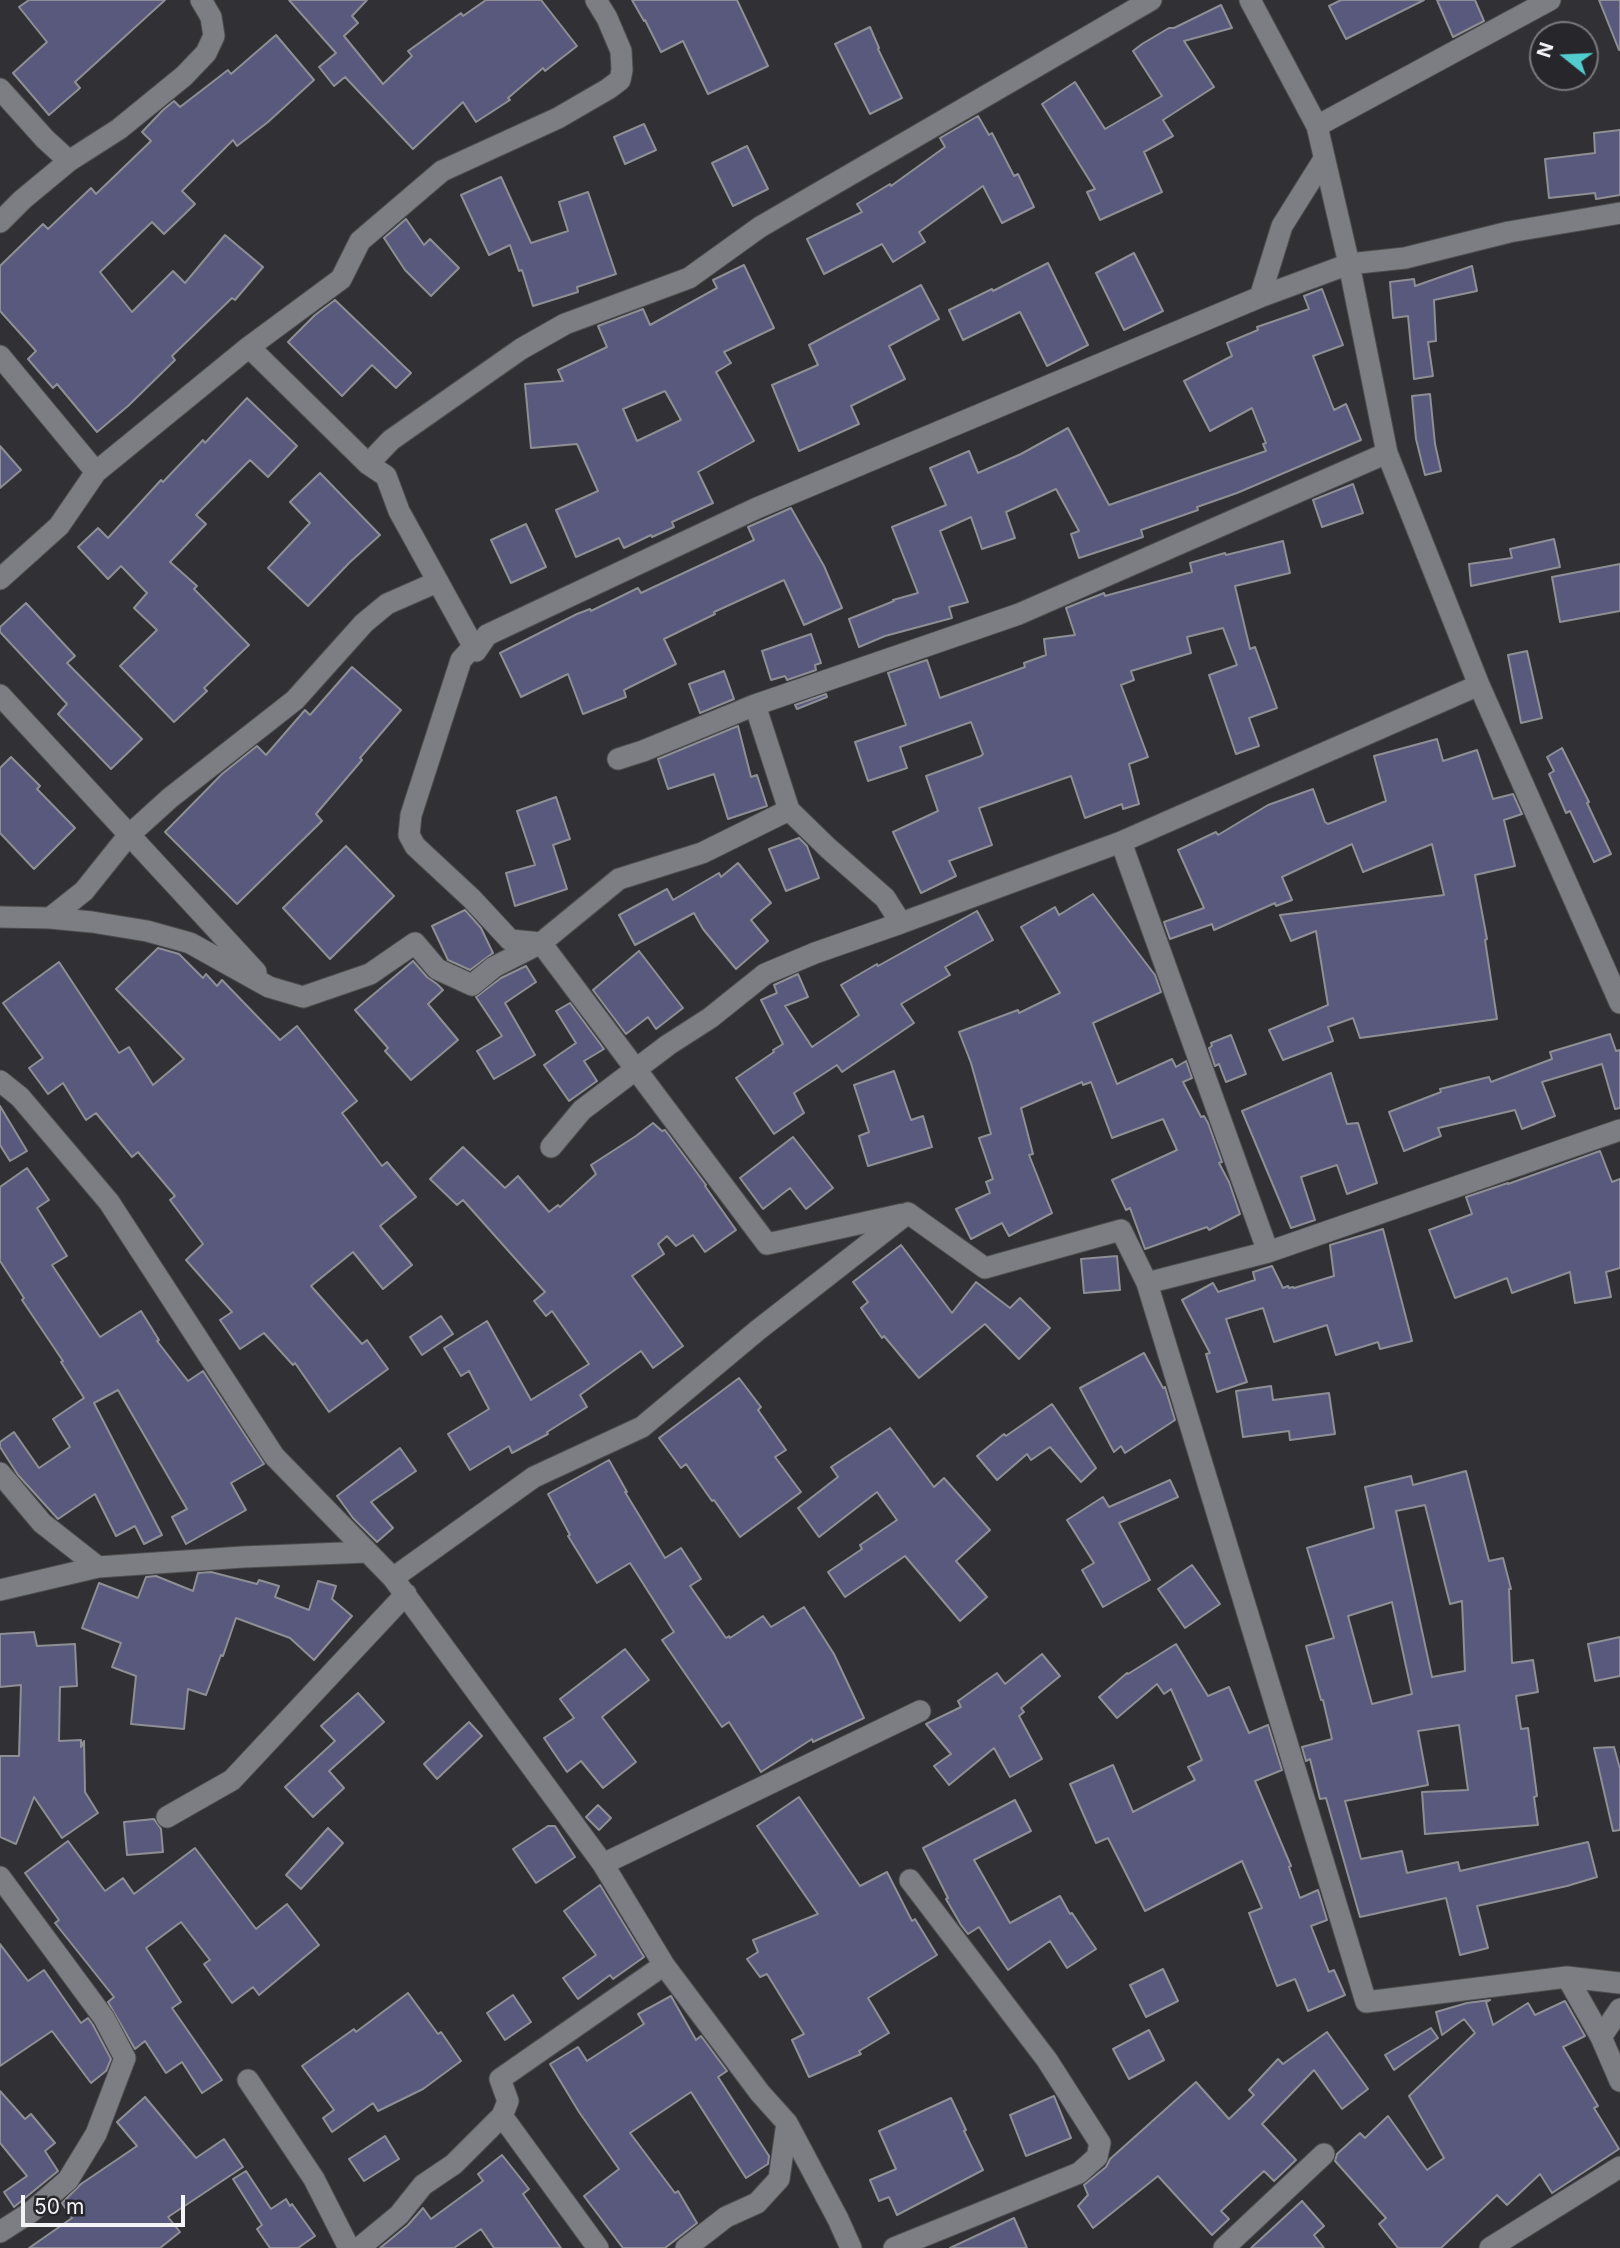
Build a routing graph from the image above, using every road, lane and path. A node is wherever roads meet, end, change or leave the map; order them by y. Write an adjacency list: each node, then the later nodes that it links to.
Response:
1 (201, 0): 9 (street)
2 (596, 0): 14 (street)
3 (1151, 0): 17 (street)
4 (1250, 0): 7 (street)
5 (1550, 0): 7 (street)
6 (0, 89): 9 (street)
7 (1317, 126): 8 (street)
8 (1324, 159): 12 (street); 13 (street)
9 (69, 161): 11 (street)
10 (1620, 212): 12 (street)
11 (0, 222)
12 (1349, 264): 13 (street); 16 (street)
13 (1261, 297): 21 (street)
14 (249, 347): 17 (street); 18 (street)
15 (0, 356): 18 (street)
16 (1387, 453): 22 (street); 24 (street)
17 (368, 464): 20 (street)
18 (96, 472): 19 (street)
19 (0, 579)
20 (438, 582): 21 (street); 27 (street)
21 (476, 651): 32 (street)
22 (1479, 685): 28 (street); 34 (street)
23 (0, 695): 27 (street)
24 (755, 705): 25 (street); 26 (street)
25 (618, 759)
26 (789, 810): 31 (street); 32 (street)
27 (128, 836): 30 (street); 33 (street)
28 (1121, 842): 31 (street); 40 (street)
29 (0, 917): 30 (street)
30 (50, 918): 33 (street)
31 (901, 923): 35 (street)
32 (541, 943): 33 (street); 35 (street)
33 (269, 987)
34 (1620, 1003)
35 (635, 1070): 38 (street); 39 (street)
36 (0, 1081): 43 (street)
37 (1620, 1130): 40 (street)
38 (551, 1147)
39 (908, 1213): 41 (street); 45 (street)
40 (1268, 1252): 41 (street)
41 (1147, 1283): 53 (street)
42 (0, 1473): 44 (street)
43 (368, 1552): 44 (street); 45 (street)
44 (98, 1567): 46 (street)
45 (399, 1586): 48 (street); 49 (street)
46 (0, 1590)
47 (920, 1710): 49 (street)
48 (167, 1817)
49 (603, 1864): 52 (street)
50 (0, 1877): 63 (street)
51 (910, 1880): 69 (street)
52 (664, 1965): 59 (street); 60 (street)
53 (1567, 1977): 54 (street); 56 (street)
54 (1620, 1983)
55 (1620, 2009): 56 (street)
56 (1601, 2037): 58 (street)
57 (248, 2080): 64 (street)
58 (1620, 2081)
59 (502, 2116): 65 (street); 66 (street)
60 (787, 2123): 67 (street); 68 (street)
61 (1324, 2154): 70 (street)
62 (1620, 2167): 71 (street)
63 (0, 2232)
64 (349, 2248)
65 (359, 2248)
66 (598, 2248)
67 (686, 2248)
68 (850, 2248)
69 (894, 2248)
70 (1224, 2248)
71 (1490, 2248)

